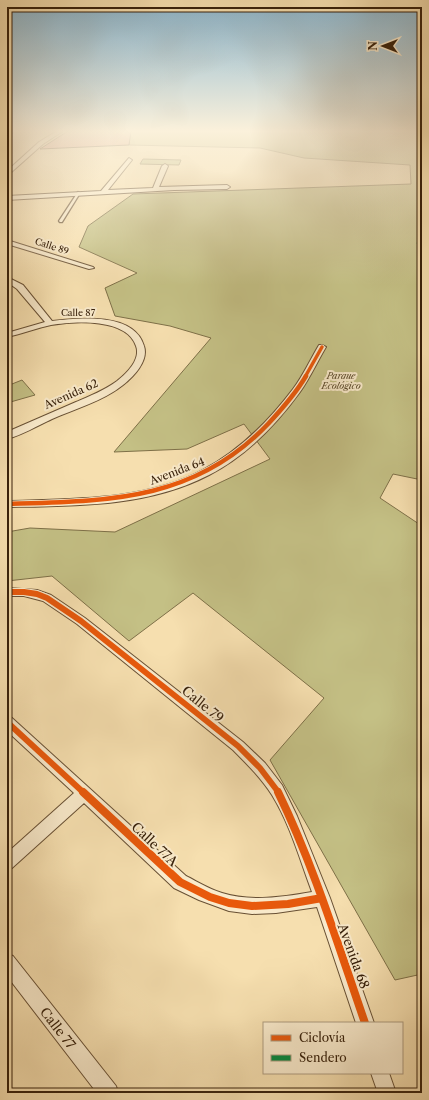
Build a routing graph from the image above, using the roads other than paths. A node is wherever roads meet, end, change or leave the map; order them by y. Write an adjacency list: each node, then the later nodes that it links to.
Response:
1 (111, 182): 5 (street)
2 (157, 182): 4 (street)
3 (227, 187): 4 (street)
4 (154, 189): 5 (street)
5 (103, 192): 6 (street)
6 (79, 193): 7 (street); 8 (lane)
7 (7, 198)
8 (61, 221)
9 (7, 242): 10 (street, Calle 89)
10 (91, 268)
11 (7, 279): 12 (street, Calle 87)
12 (50, 323): 13 (street); 15 (street, Calle 87)
13 (7, 335)
14 (322, 347): 17 (street, Avenida 64)
15 (138, 364): 16 (street, Avenida 62)
16 (7, 436)
17 (7, 504)
18 (7, 592): 22 (street, Calle 79)
19 (7, 722): 20 (street, Calle 77A)
20 (84, 793): 21 (street); 22 (street, Calle 77A)
21 (7, 863)
22 (322, 898): 24 (street, Avenida 68)
23 (7, 962): 26 (street, Calle 77)
24 (365, 1022)
25 (380, 1074): 27 (street)
26 (109, 1093)
27 (387, 1093)

